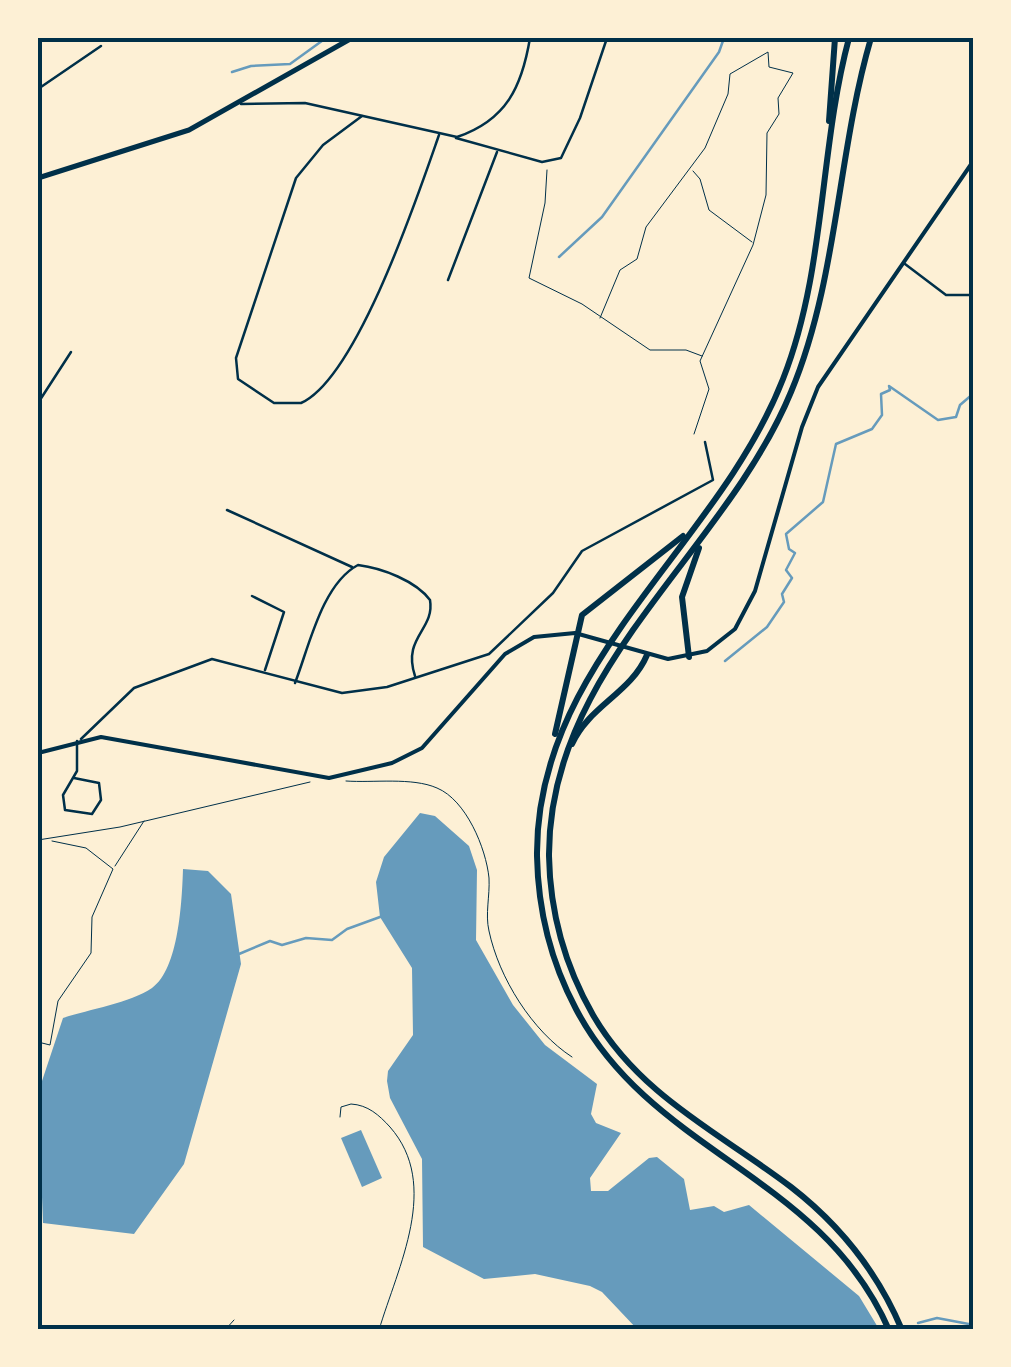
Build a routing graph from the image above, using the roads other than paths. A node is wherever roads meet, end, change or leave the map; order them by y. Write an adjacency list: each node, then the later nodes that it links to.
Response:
1 (352, 38): 9 (main road)
2 (530, 38): 12 (street)
3 (607, 38): 13 (street)
4 (835, 38): 15 (highway)
5 (849, 38): 15 (highway)
6 (871, 38): 25 (highway)
7 (102, 46): 8 (street)
8 (38, 90)
9 (236, 104): 10 (street); 16 (main road)
10 (362, 116): 11 (street); 11 (street)
11 (440, 135): 12 (street)
12 (453, 137): 13 (street)
13 (498, 151): 18 (street)
14 (974, 160): 17 (street)
15 (826, 172): 23 (highway)
16 (38, 178)
17 (904, 263): 19 (street); 34 (street)
18 (448, 280)
19 (974, 296)
20 (71, 352): 21 (street)
21 (38, 403)
22 (705, 442): 29 (street)
23 (709, 506): 28 (highway); 42 (highway)
24 (227, 510): 26 (street)
25 (720, 512): 34 (highway); 40 (highway)
26 (353, 568): 36 (street); 37 (street)
27 (252, 596): 35 (street)
28 (575, 632): 30 (street); 33 (street); 42 (highway)
29 (511, 636): 30 (street); 31 (street)
30 (518, 644): 32 (street)
31 (498, 648): 32 (street); 36 (street)
32 (504, 654): 38 (street)
33 (647, 655): 34 (street); 40 (highway)
34 (689, 657)
35 (264, 671): 37 (street); 38 (street)
36 (416, 678): 37 (street)
37 (296, 683)
38 (79, 740): 39 (street); 41 (street)
39 (38, 752)
40 (560, 772): 48 (highway)
41 (74, 778): 41 (street)
42 (542, 794): 47 (highway)
43 (340, 1117): 44 (lane)
44 (379, 1330)
45 (471, 1330): 46 (lane)
46 (506, 1330)
47 (889, 1330)
48 (903, 1330)

